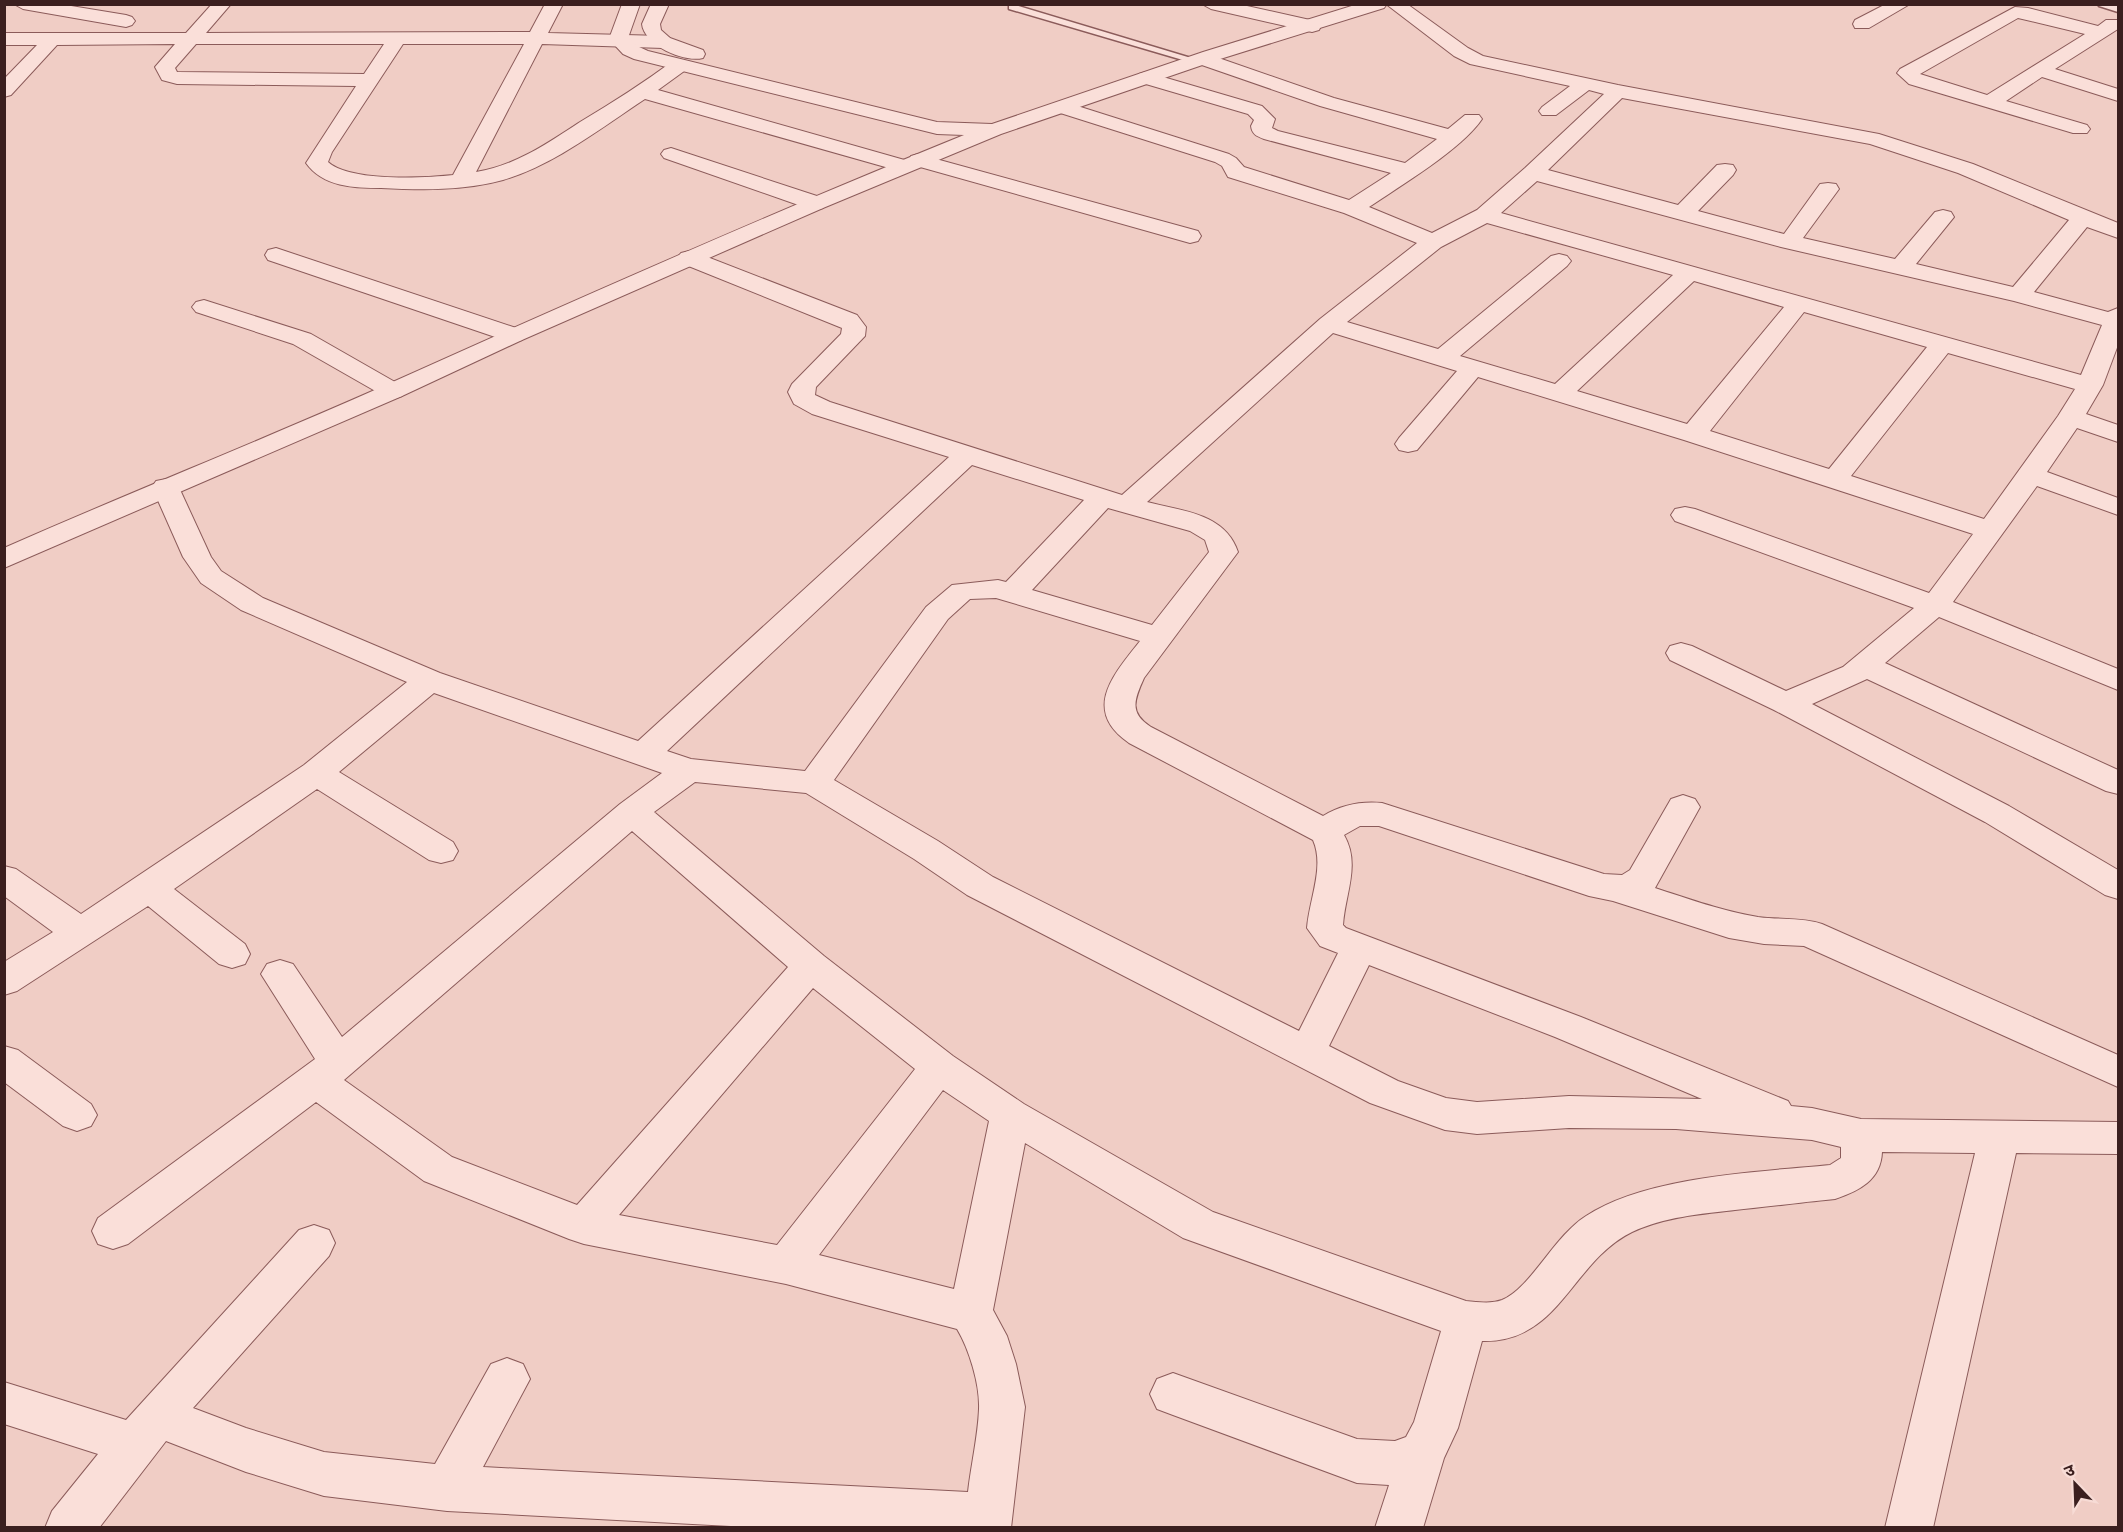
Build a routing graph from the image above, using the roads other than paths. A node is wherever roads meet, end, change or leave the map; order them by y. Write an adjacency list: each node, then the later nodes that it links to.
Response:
1 (23, 4): 13 (street)
2 (222, 4): 22 (street)
3 (554, 4): 17 (street)
4 (631, 4): 21 (street)
5 (660, 4): 24 (street)
6 (1211, 4): 16 (street)
7 (1378, 4): 16 (street)
8 (1395, 4): 30 (street)
9 (1901, 4): 15 (street)
10 (2102, 4): 12 (lane)
11 (1012, 7): 25 (lane)
12 (2118, 9)
13 (126, 21)
14 (2118, 21): 23 (street)
15 (1862, 24)
16 (1312, 26): 25 (street)
17 (534, 38): 20 (street); 21 (street); 47 (street)
18 (4, 39): 19 (street)
19 (52, 39): 22 (street); 31 (street)
20 (397, 39): 22 (street); 29 (street)
21 (618, 39): 24 (street); 26 (street)
22 (190, 40): 29 (street)
23 (2098, 40): 27 (street); 35 (street)
24 (663, 42): 39 (street)
25 (1200, 60): 28 (street); 41 (street)
26 (680, 65): 33 (street); 39 (street)
27 (2038, 70): 34 (street); 35 (street)
28 (1146, 78): 36 (street); 45 (street)
29 (370, 80): 47 (street)
30 (1585, 84): 32 (street); 37 (street)
31 (4, 91)
32 (1618, 91): 46 (street); 54 (street)
33 (643, 92): 43 (street); 47 (street)
34 (2118, 94)
35 (1990, 102): 40 (street)
36 (1061, 107): 39 (street); 50 (street)
37 (1550, 111)
38 (1472, 119): 41 (street)
39 (985, 128): 43 (street)
40 (2080, 129)
41 (1453, 137): 45 (street)
42 (671, 154): 49 (street)
43 (911, 163): 49 (street); 56 (street)
44 (1725, 170): 51 (street)
45 (1410, 171): 50 (street)
46 (1533, 173): 51 (street); 52 (street)
47 (461, 181)
48 (1828, 189): 58 (street)
49 (815, 203): 60 (street)
50 (1352, 208): 57 (street)
51 (1682, 214): 58 (street)
52 (1485, 215): 57 (street); 63 (street)
53 (1943, 217): 62 (street)
54 (2082, 218): 55 (street); 64 (street)
55 (2118, 231)
56 (1190, 236)
57 (1433, 242): 68 (street)
58 (1789, 242): 62 (street)
59 (276, 255): 69 (street)
60 (689, 258): 69 (street); 80 (street)
61 (1559, 261): 71 (street)
62 (1901, 267): 64 (street)
63 (1688, 274): 65 (street); 75 (street)
64 (2019, 295): 67 (street)
65 (1800, 302): 70 (street); 77 (street)
66 (204, 307): 74 (street)
67 (2116, 318): 73 (street)
68 (1329, 324): 71 (street); 84 (street)
69 (513, 335): 74 (street)
70 (1943, 343): 73 (street); 82 (street)
71 (1443, 357): 72 (street)
72 (1474, 366): 75 (street); 79 (street)
73 (2090, 385): 76 (street)
74 (393, 391): 83 (street)
75 (1561, 392): 77 (street)
76 (2071, 417): 78 (street); 81 (street)
77 (1693, 434): 82 (street)
78 (2118, 434)
79 (1408, 444)
80 (968, 454): 84 (street); 97 (street)
81 (2031, 475): 85 (street); 87 (street)
82 (1835, 479): 87 (street)
83 (166, 487): 88 (street); 94 (street)
84 (1115, 501): 89 (street); 91 (street)
85 (2118, 507)
86 (1685, 515): 90 (street)
87 (1990, 530): 90 (street)
88 (4, 559)
89 (1012, 593): 91 (street); 100 (street)
90 (1935, 605): 93 (street); 95 (street)
91 (1160, 637): 104 (street)
92 (1681, 653): 96 (street)
93 (1865, 666): 96 (street); 101 (street)
94 (429, 680): 97 (street); 99 (street)
95 (2118, 680)
96 (1785, 703): 107 (street)
97 (644, 754): 98 (street)
98 (688, 770): 100 (street); 103 (street)
99 (316, 772): 105 (street); 108 (street)
100 (814, 783): 116 (street)
101 (2118, 783)
102 (1683, 807): 109 (street)
103 (632, 812): 113 (street); 119 (street)
104 (1324, 832): 109 (street); 111 (street)
105 (441, 851)
106 (4, 878): 110 (street)
107 (2118, 886)
108 (149, 888): 110 (street); 112 (street)
109 (1617, 889): 120 (street)
110 (81, 933): 115 (street)
111 (1359, 948): 116 (street); 123 (street)
112 (232, 954)
113 (811, 966): 118 (street); 127 (street)
114 (280, 974): 119 (street)
115 (4, 981)
116 (1307, 1053): 123 (street)
117 (4, 1061): 121 (street)
118 (939, 1067): 122 (street); 130 (street)
119 (327, 1072): 127 (street); 128 (street)
120 (2118, 1072)
121 (78, 1114)
122 (1010, 1115): 131 (street); 132 (street)
123 (1803, 1124): 124 (street)
124 (1861, 1135): 125 (street); 132 (street)
125 (1999, 1137): 126 (street); 142 (street)
126 (2118, 1138)
127 (584, 1226): 130 (street)
128 (113, 1231)
129 (314, 1243): 136 (street)
130 (786, 1265): 131 (street)
131 (971, 1313): 139 (street)
132 (1466, 1321): 137 (street)
133 (507, 1379): 138 (street)
134 (1173, 1394): 137 (street)
135 (4, 1403): 136 (street)
136 (146, 1430): 138 (street); 140 (street)
137 (1422, 1453): 141 (street)
138 (447, 1488): 139 (street)
139 (988, 1522)
140 (69, 1527)
141 (1399, 1527)
142 (1910, 1527)

